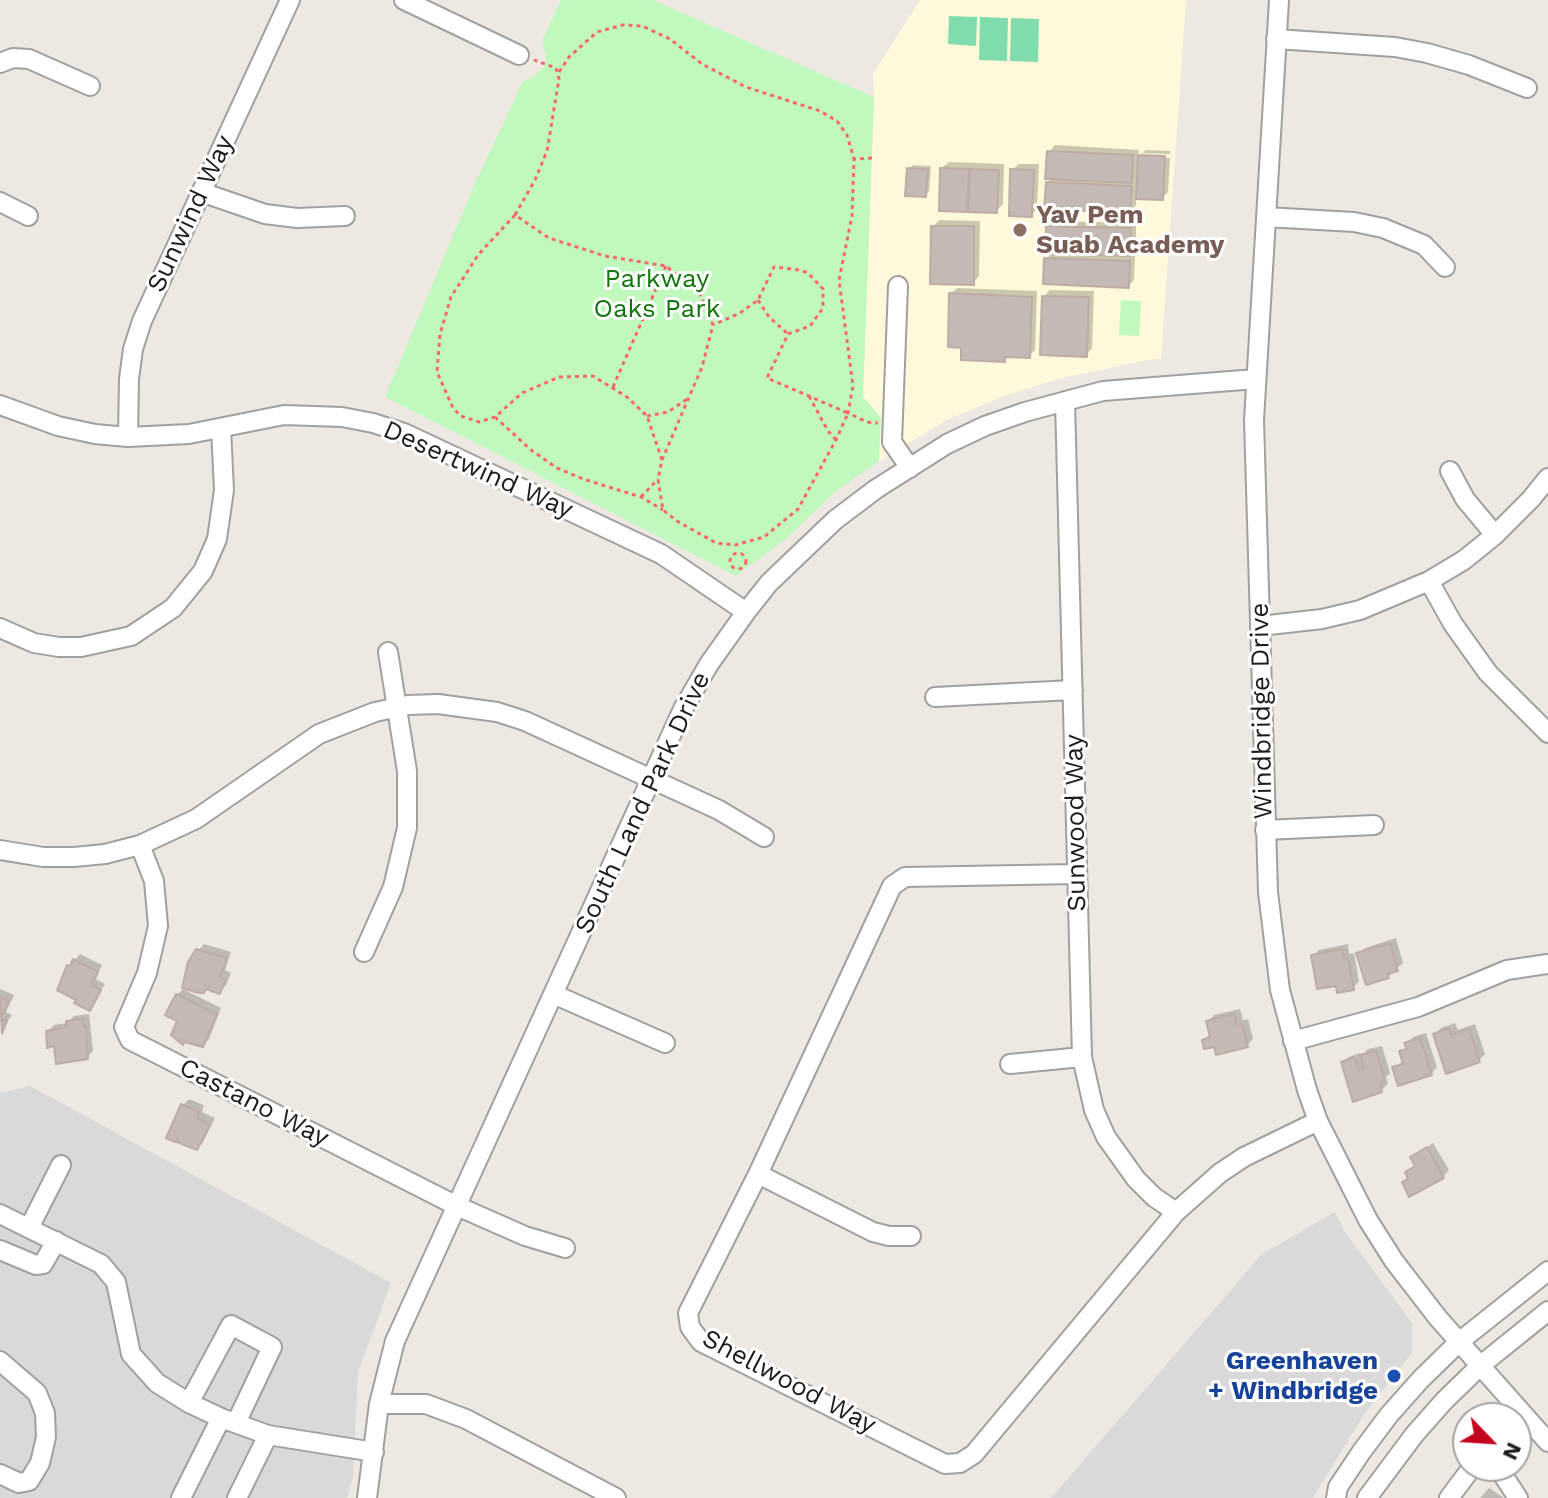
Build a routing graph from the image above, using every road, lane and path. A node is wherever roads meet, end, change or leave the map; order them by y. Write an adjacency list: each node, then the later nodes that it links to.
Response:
1 (290, 0): 13 (street, Sunwind Way)
2 (404, 0): 5 (street)
3 (1279, 0): 4 (street, Windbridge Drive)
4 (1276, 39): 10 (street); 18 (street, Windbridge Drive)
5 (519, 55)
6 (541, 62): 8 (path)
7 (0, 63): 9 (street)
8 (559, 72): 12 (path); 15 (path)
9 (90, 86)
10 (1527, 88)
11 (872, 158): 12 (path)
12 (854, 159): 31 (path)
13 (201, 192): 17 (street); 36 (street, Sunwind Way)
14 (0, 202): 16 (street)
15 (515, 215): 19 (path); 33 (path)
16 (28, 216)
17 (345, 216)
18 (1266, 217): 20 (street); 25 (street, Windbridge Drive)
19 (666, 266): 23 (path); 26 (path)
20 (1445, 267)
21 (898, 286): 39 (street)
22 (758, 300): 23 (path); 24 (path); 24 (path)
23 (713, 325): 28 (path)
24 (788, 334): 27 (path)
25 (1256, 379): 29 (street, South Land Park Drive); 52 (street, Windbridge Drive)
26 (613, 388): 32 (path); 33 (path)
27 (808, 394): 31 (path); 37 (path)
28 (690, 397): 32 (path); 38 (path)
29 (1065, 401): 39 (street, South Land Park Drive); 55 (street, Sunwood Way)
30 (0, 405): 36 (street, Desertwind Way)
31 (848, 413): 34 (path); 37 (path)
32 (647, 416): 38 (path)
33 (495, 417): 43 (path)
34 (881, 423)
35 (221, 428): 36 (street, Desertwind Way); 51 (street, Desertwind Way); 53 (street)
36 (128, 437)
37 (836, 440): 46 (path)
38 (662, 460): 42 (path)
39 (910, 468): 51 (street, South Land Park Drive)
40 (1450, 471): 45 (street)
41 (1548, 478): 45 (street)
42 (658, 479): 43 (path); 44 (path)
43 (641, 497): 44 (path)
44 (663, 510): 46 (path)
45 (1495, 535): 50 (street)
46 (735, 545): 47 (path)
47 (736, 553): 48 (path); 48 (path)
48 (738, 569): 49 (path)
49 (738, 578)
50 (1429, 581): 52 (street); 58 (street)
51 (746, 612): 59 (street, South Land Park Drive)
52 (1260, 626): 61 (street, Windbridge Drive)
53 (0, 628)
54 (388, 652): 57 (street)
55 (1073, 690): 56 (street); 65 (street, Sunwood Way)
56 (935, 697)
57 (397, 707): 59 (street); 63 (street); 66 (street)
58 (1548, 733)
59 (651, 778): 62 (street); 68 (street, South Land Park Drive)
60 (1374, 825): 61 (street)
61 (1265, 830): 69 (street, Windbridge Drive)
62 (764, 837)
63 (140, 845): 64 (street); 76 (street, Castano Way)
64 (0, 850)
65 (1077, 874): 71 (street, Sunwood Way); 75 (street, Shellwood Way)
66 (364, 952)
67 (1548, 964): 69 (street)
68 (553, 994): 70 (street); 76 (street, South Land Park Drive)
69 (1293, 1041): 73 (street, Windbridge Drive)
70 (665, 1043)
71 (1082, 1057): 72 (street); 77 (street, Sunwood Way)
72 (1010, 1064)
73 (1318, 1121): 77 (street, Shellwood Way); 86 (street, Windbridge Drive)
74 (61, 1165): 79 (street)
75 (758, 1174): 77 (street, Shellwood Way); 80 (street)
76 (457, 1206): 82 (street, Castano Way); 90 (street, South Land Park Drive)
77 (1176, 1212)
78 (0, 1214): 79 (street)
79 (29, 1228): 81 (street)
80 (911, 1236)
81 (56, 1241): 83 (street); 89 (street)
82 (565, 1248)
83 (0, 1250)
84 (1548, 1271): 86 (street)
85 (1548, 1311): 88 (street)
86 (1459, 1342): 88 (street, Windbridge Drive); 100 (street)
87 (0, 1361): 95 (street)
88 (1481, 1365): 93 (street, Windbridge Drive); 101 (street)
89 (189, 1403): 91 (street); 91 (street)
90 (379, 1404): 94 (street, South Land Park Drive); 99 (street)
91 (228, 1421): 92 (street); 96 (street)
92 (268, 1435): 94 (street); 97 (street)
93 (1548, 1442)
94 (374, 1452): 98 (street, South Land Park Drive)
95 (0, 1474)
96 (181, 1498)
97 (237, 1498)
98 (367, 1498)
99 (616, 1498)
100 (1336, 1498)
101 (1367, 1498)

